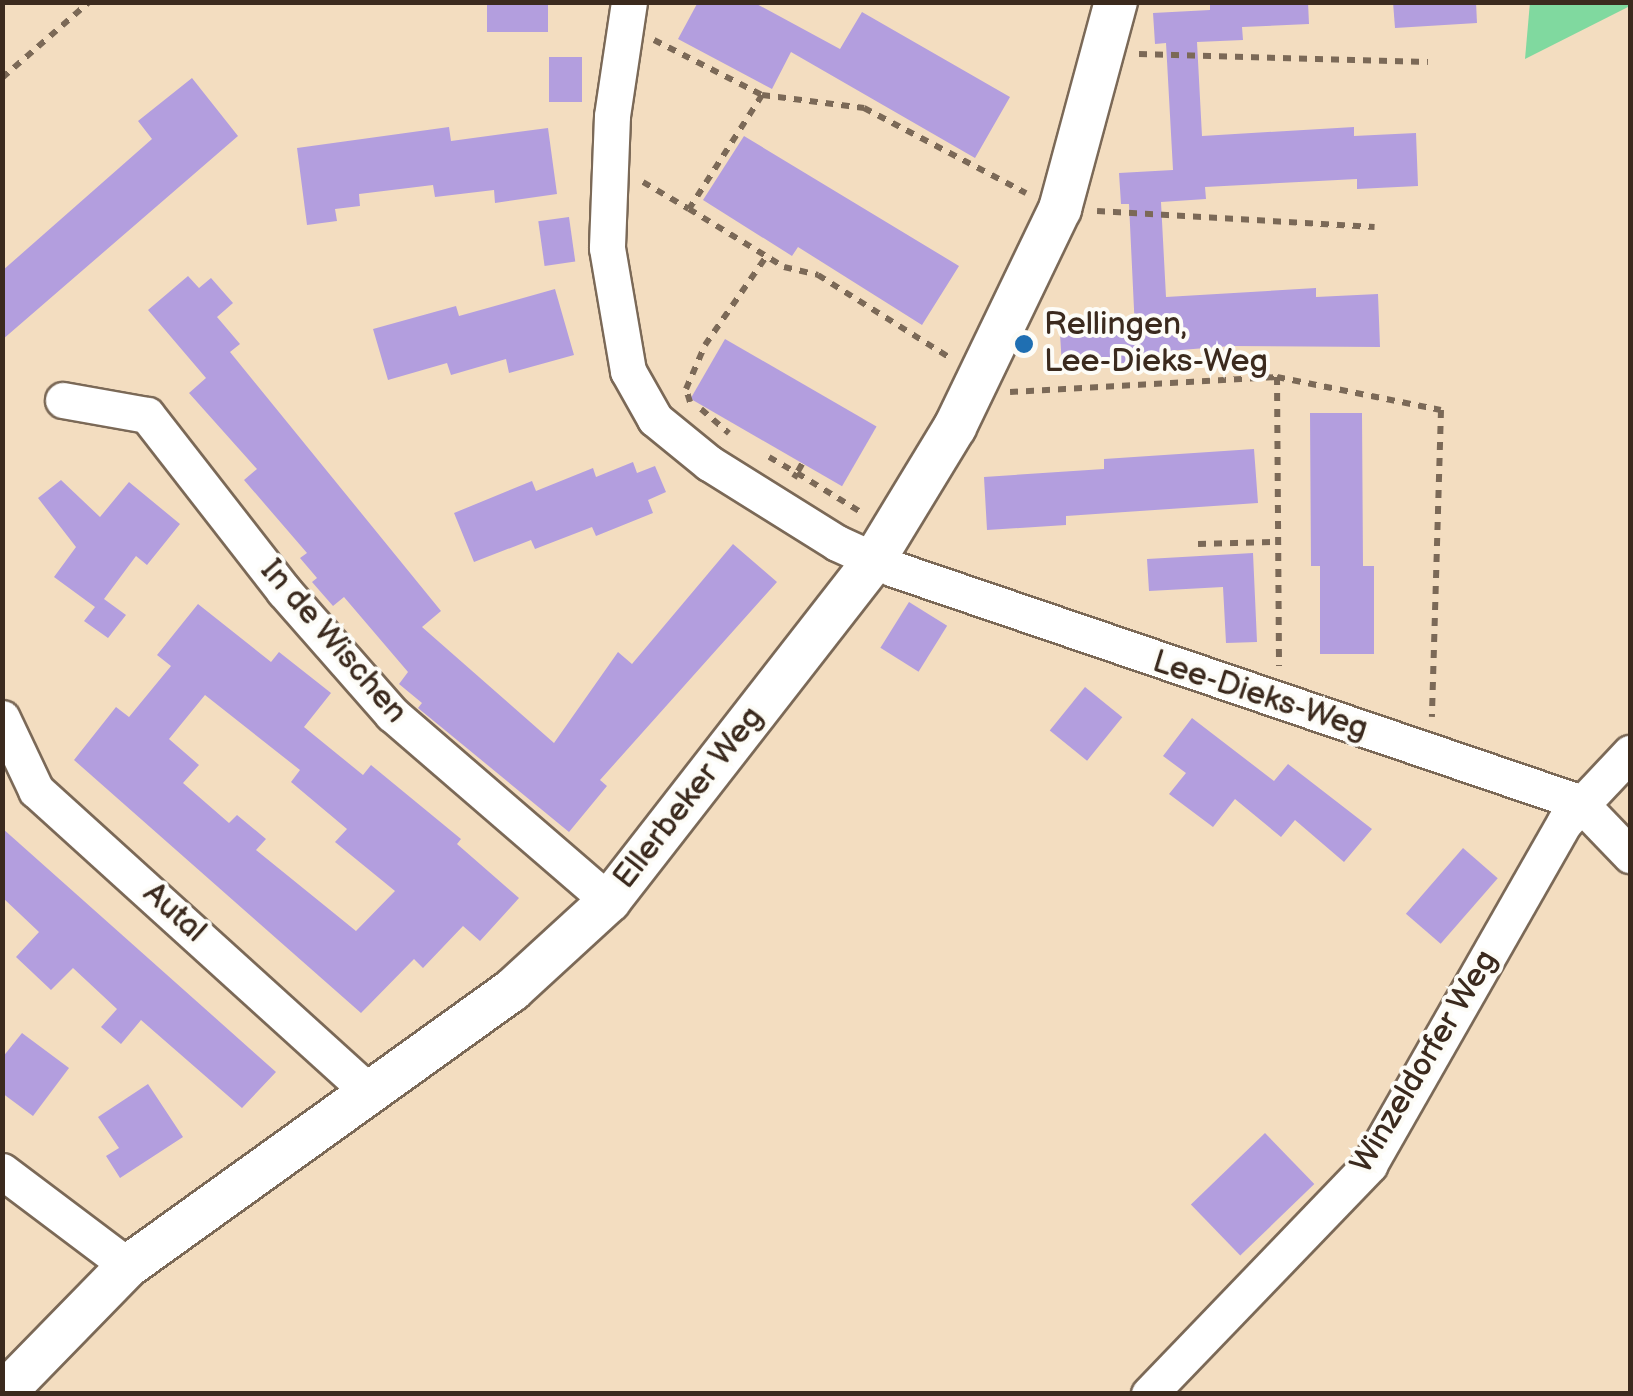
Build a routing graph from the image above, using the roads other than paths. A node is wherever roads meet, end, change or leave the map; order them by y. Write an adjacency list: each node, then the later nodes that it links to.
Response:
1 (1116, 2): 4 (street, Ellerbeker Weg)
2 (626, 14): 4 (street, Lee-Dieks-Weg)
3 (64, 400): 9 (street, In de Wischen)
4 (874, 541): 7 (street, Lee-Dieks-Weg); 9 (street, Ellerbeker Weg)
5 (2, 718): 10 (street, Autal)
6 (1630, 753): 7 (street, Winzeldorfer Weg)
7 (1579, 802): 8 (street, Lee-Dieks-Weg); 14 (street, Winzeldorfer Weg)
8 (1630, 855)
9 (609, 901): 10 (street, Ellerbeker Weg)
10 (369, 1092): 12 (street, Ellerbeker Weg)
11 (2, 1171): 12 (street)
12 (128, 1266): 13 (street, Ellerbeker Weg)
13 (3, 1394)
14 (1149, 1394)

